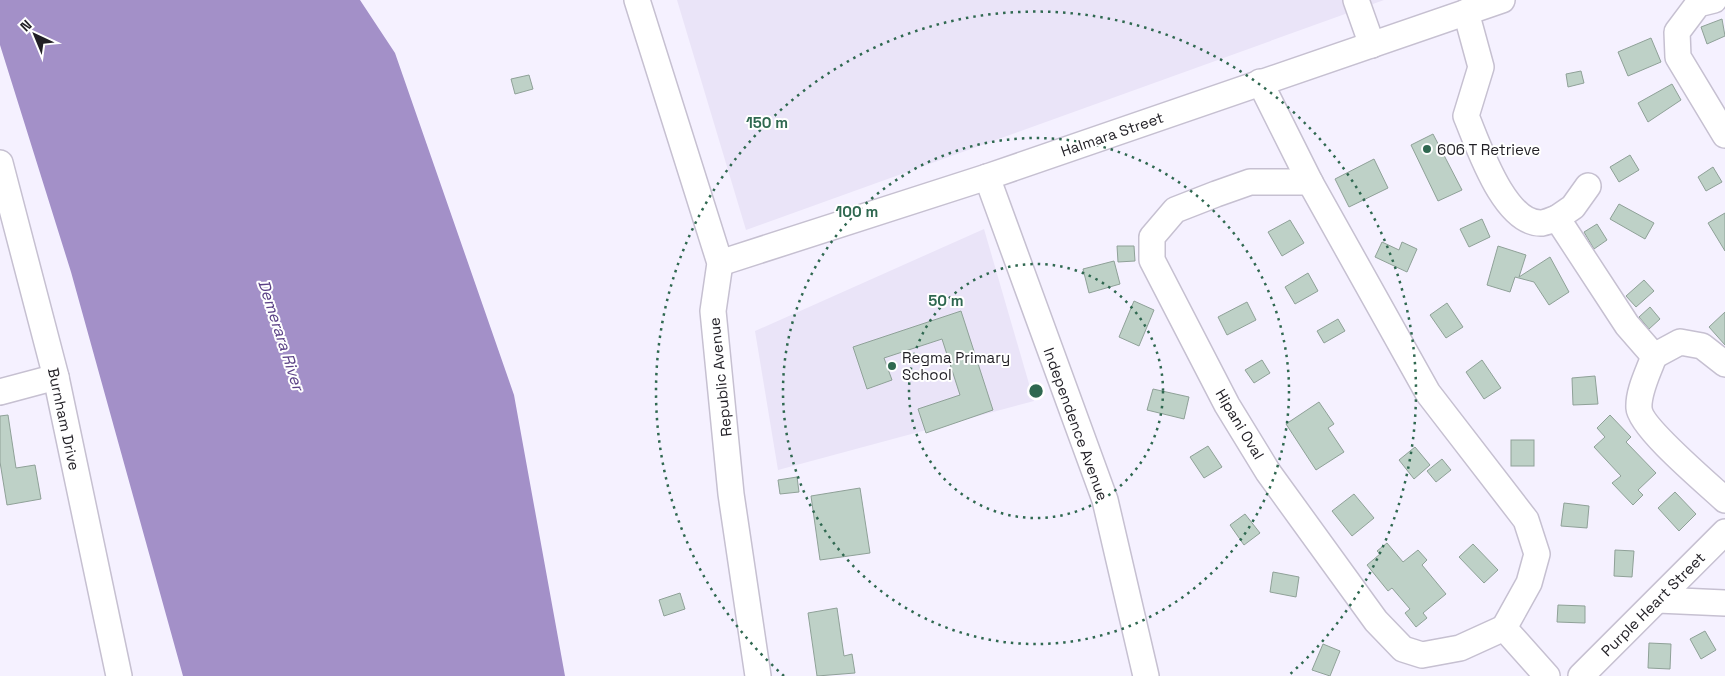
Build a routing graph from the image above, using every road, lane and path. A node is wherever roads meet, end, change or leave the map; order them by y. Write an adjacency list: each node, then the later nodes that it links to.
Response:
1 (637, 0): 14 (street, Republic Avenue)
2 (1356, 0): 6 (street)
3 (1502, 0): 5 (street, Halmara Street)
4 (1703, 1): 8 (street)
5 (1466, 12): 6 (street, Halmara Street); 13 (street)
6 (1372, 45): 7 (street, Halmara Street)
7 (1260, 82): 10 (street, Halmara Street); 11 (street)
8 (1725, 135)
9 (0, 163): 17 (street, Burnham Drive)
10 (987, 177): 14 (street, Halmara Street); 26 (street, Independence Avenue)
11 (1310, 182): 23 (street); 23 (street, Hipani Oval)
12 (1588, 186): 13 (street)
13 (1557, 218): 15 (street)
14 (720, 263): 25 (street, Republic Avenue)
15 (1654, 356): 16 (street); 19 (street)
16 (1725, 364)
17 (56, 377): 18 (street); 24 (street, Burnham Drive)
18 (0, 392)
19 (1725, 500)
20 (1725, 532): 21 (street, Purple Heart Street)
21 (1658, 600): 22 (street); 28 (street, Purple Heart Street)
22 (1725, 603)
23 (1504, 628): 27 (street)
24 (119, 676)
25 (758, 676)
26 (1146, 676)
27 (1548, 676)
28 (1581, 676)

